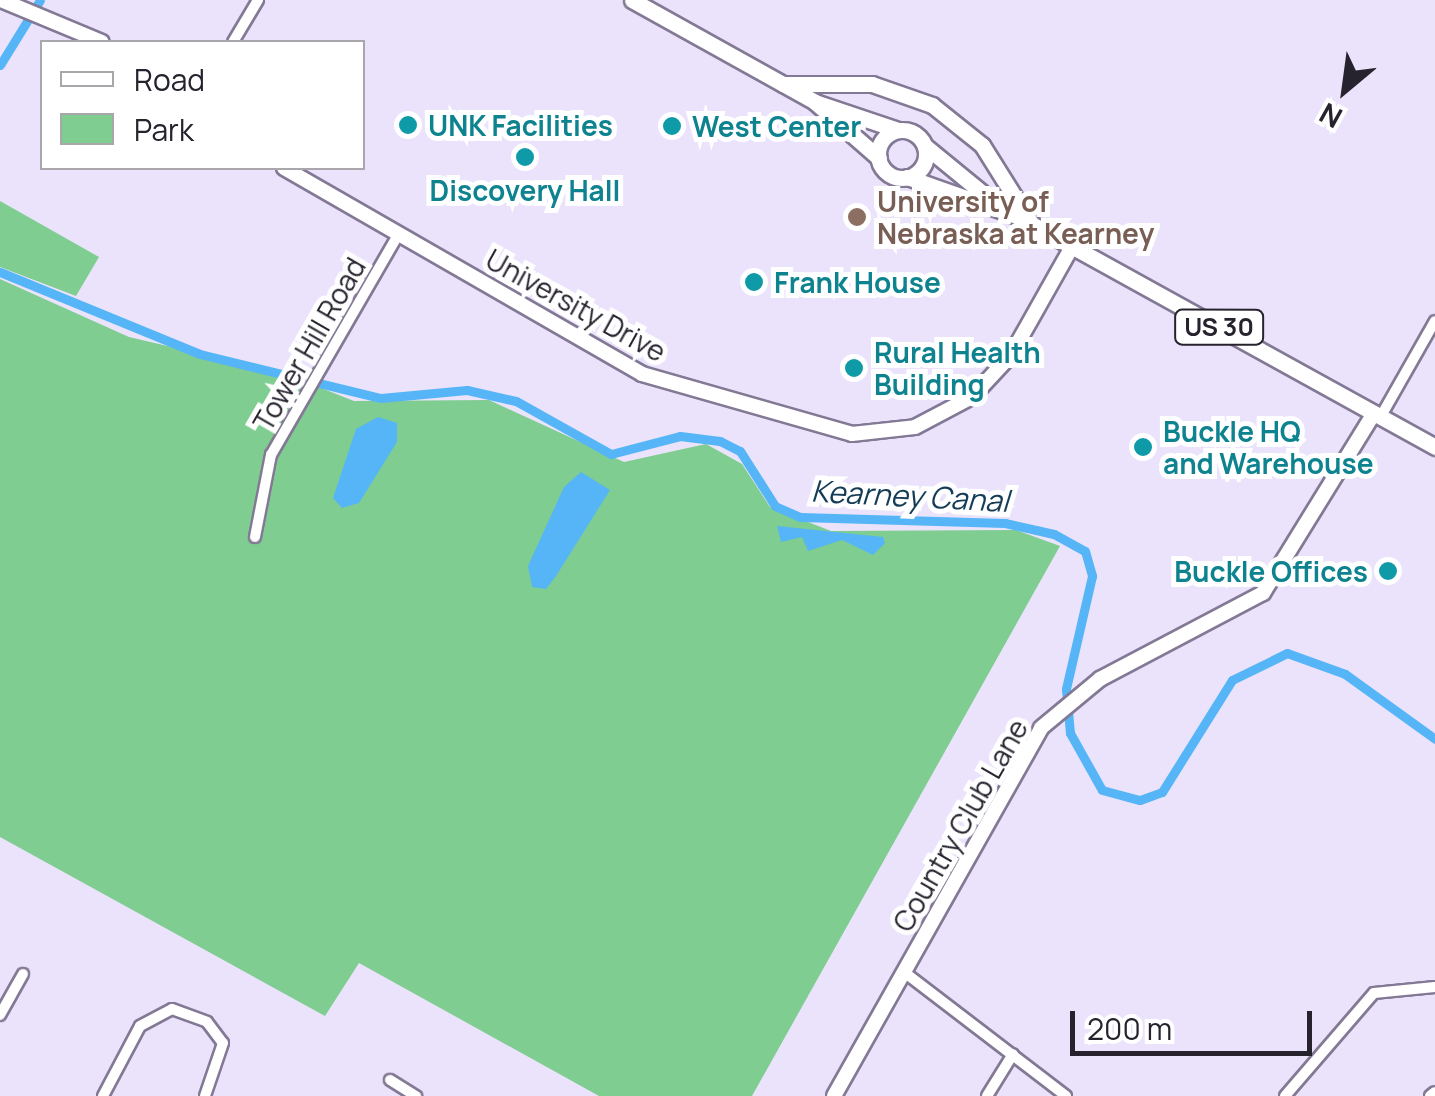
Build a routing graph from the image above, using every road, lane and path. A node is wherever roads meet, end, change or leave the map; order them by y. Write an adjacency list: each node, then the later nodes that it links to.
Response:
1 (1, 0): 4 (street)
2 (258, 0): 5 (street)
3 (632, 0): 6 (main road, US 30)
4 (97, 40)
5 (235, 40)
6 (783, 84): 7 (main road, US 30); 14 (main road)
7 (815, 102): 8 (main road, US 30); 10 (main road, US 30)
8 (898, 130): 9 (main road, US 30); 10 (main road)
9 (925, 146): 12 (main road); 13 (main road, US 30)
10 (879, 158): 12 (main road, US 30)
11 (287, 170): 15 (street, University Drive)
12 (907, 177): 13 (main road, US 30)
13 (1002, 209): 14 (main road, US 30)
14 (1031, 223): 16 (main road, US 30)
15 (399, 234): 16 (street, University Drive); 20 (street, Tower Hill Road)
16 (1073, 245): 18 (main road, US 30)
17 (1435, 321): 18 (street)
18 (1377, 414): 19 (main road, US 30); 21 (street, Country Club Lane)
19 (1435, 446)
20 (255, 537)
21 (904, 972): 25 (street); 30 (street, Country Club Lane)
22 (23, 974): 24 (street)
23 (1435, 987): 33 (street)
24 (0, 1015)
25 (1013, 1054): 31 (street); 32 (street)
26 (390, 1080): 29 (street)
27 (102, 1096): 28 (street)
28 (205, 1096)
29 (416, 1096)
30 (834, 1096)
31 (987, 1096)
32 (1066, 1096)
33 (1285, 1096)

